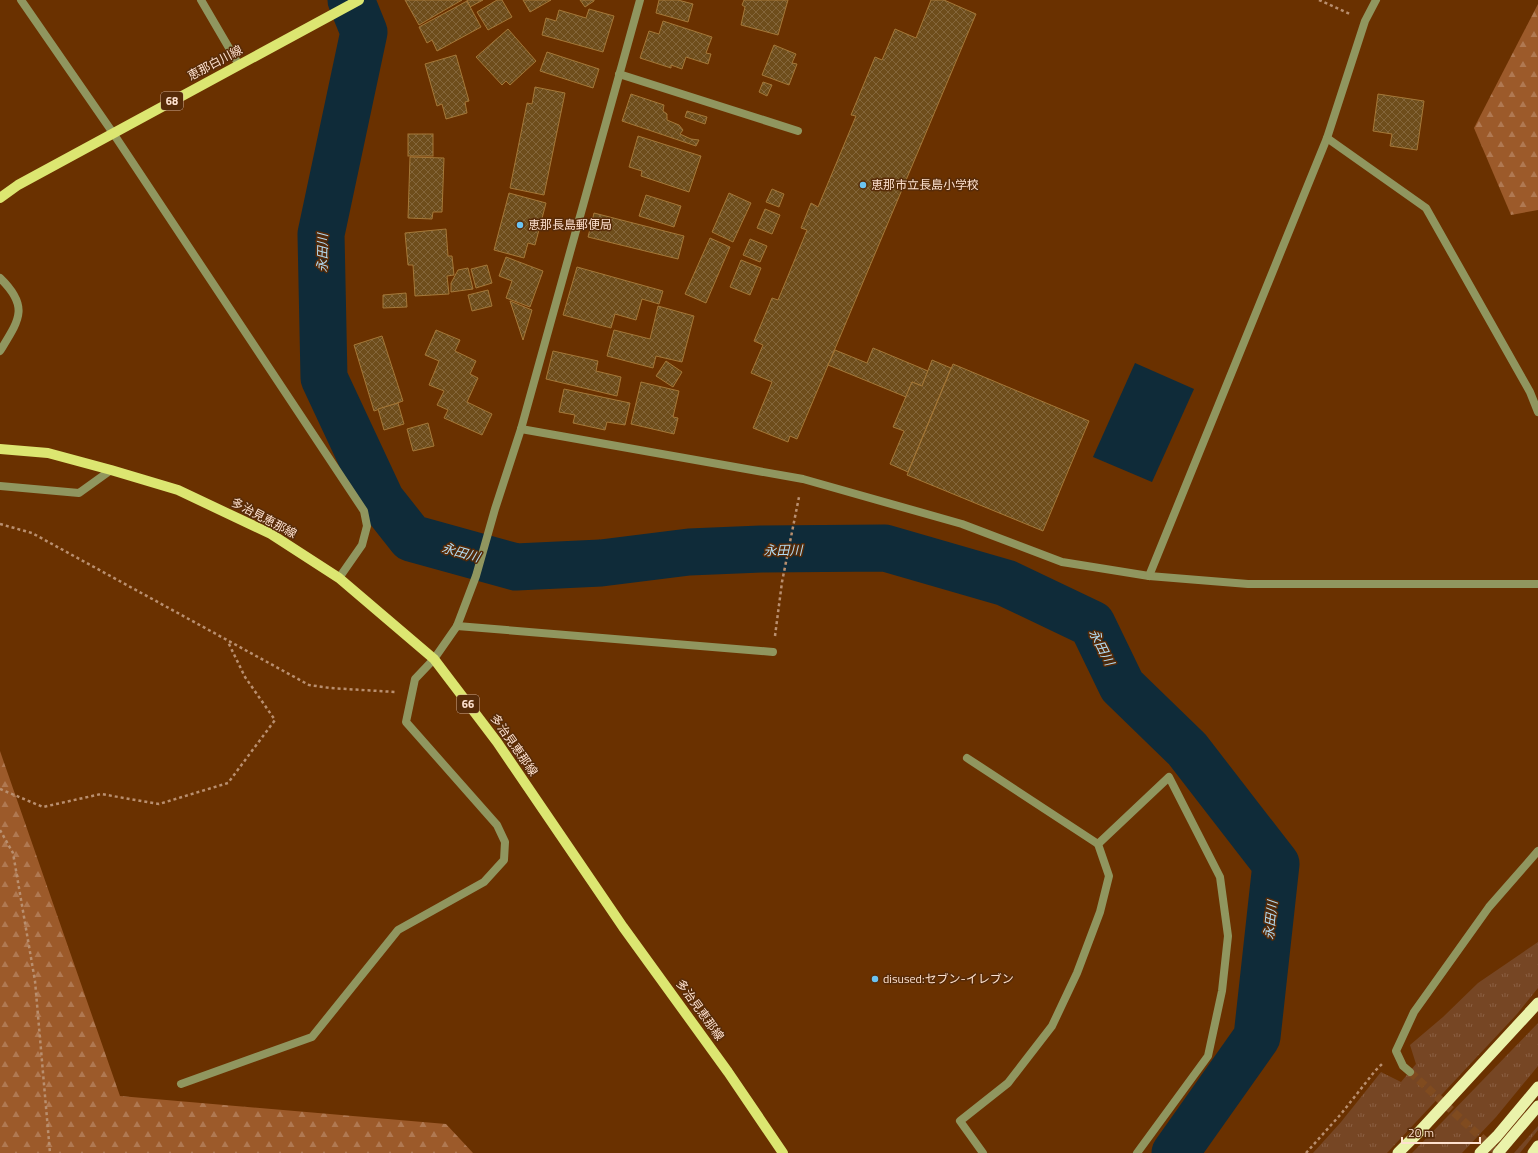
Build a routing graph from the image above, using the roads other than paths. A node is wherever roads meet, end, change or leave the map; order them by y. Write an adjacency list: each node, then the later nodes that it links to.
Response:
1 (21, 0): 9 (street)
2 (201, 0): 6 (street)
3 (359, 0): 6 (main road, 恵那白川線 / 68)
4 (640, 0): 7 (street)
5 (1376, 0): 10 (street)
6 (240, 65): 9 (main road, 恵那白川線 / 68)
7 (619, 74): 8 (street); 15 (street)
8 (798, 131)
9 (113, 134): 11 (main road, 恵那白川線 / 68); 20 (street)
10 (1327, 138): 14 (street); 19 (street)
11 (0, 198)
12 (0, 278): 13 (street)
13 (0, 351)
14 (1538, 412)
15 (521, 429): 19 (street); 22 (street)
16 (0, 449): 17 (main road, 多治見恵那線 / 66)
17 (111, 470): 18 (street); 20 (main road, 多治見恵那線 / 66)
18 (0, 486)
19 (1149, 576): 21 (street)
20 (338, 578): 24 (main road, 多治見恵那線 / 66)
21 (1538, 584)
22 (457, 626): 23 (street); 24 (street)
23 (773, 652)
24 (434, 659): 30 (street); 34 (main road, 多治見恵那線 / 66)
25 (967, 758): 26 (street)
26 (1098, 844): 35 (street); 36 (street)
27 (1538, 851): 29 (street)
28 (1538, 1003): 37 (highway)
29 (1410, 1072)
30 (181, 1084)
31 (1538, 1087): 38 (highway)
32 (1538, 1106): 39 (highway)
33 (1538, 1146): 40 (highway)
34 (783, 1153)
35 (983, 1153)
36 (1137, 1153)
37 (1398, 1153)
38 (1480, 1153)
39 (1498, 1153)
40 (1532, 1153)

